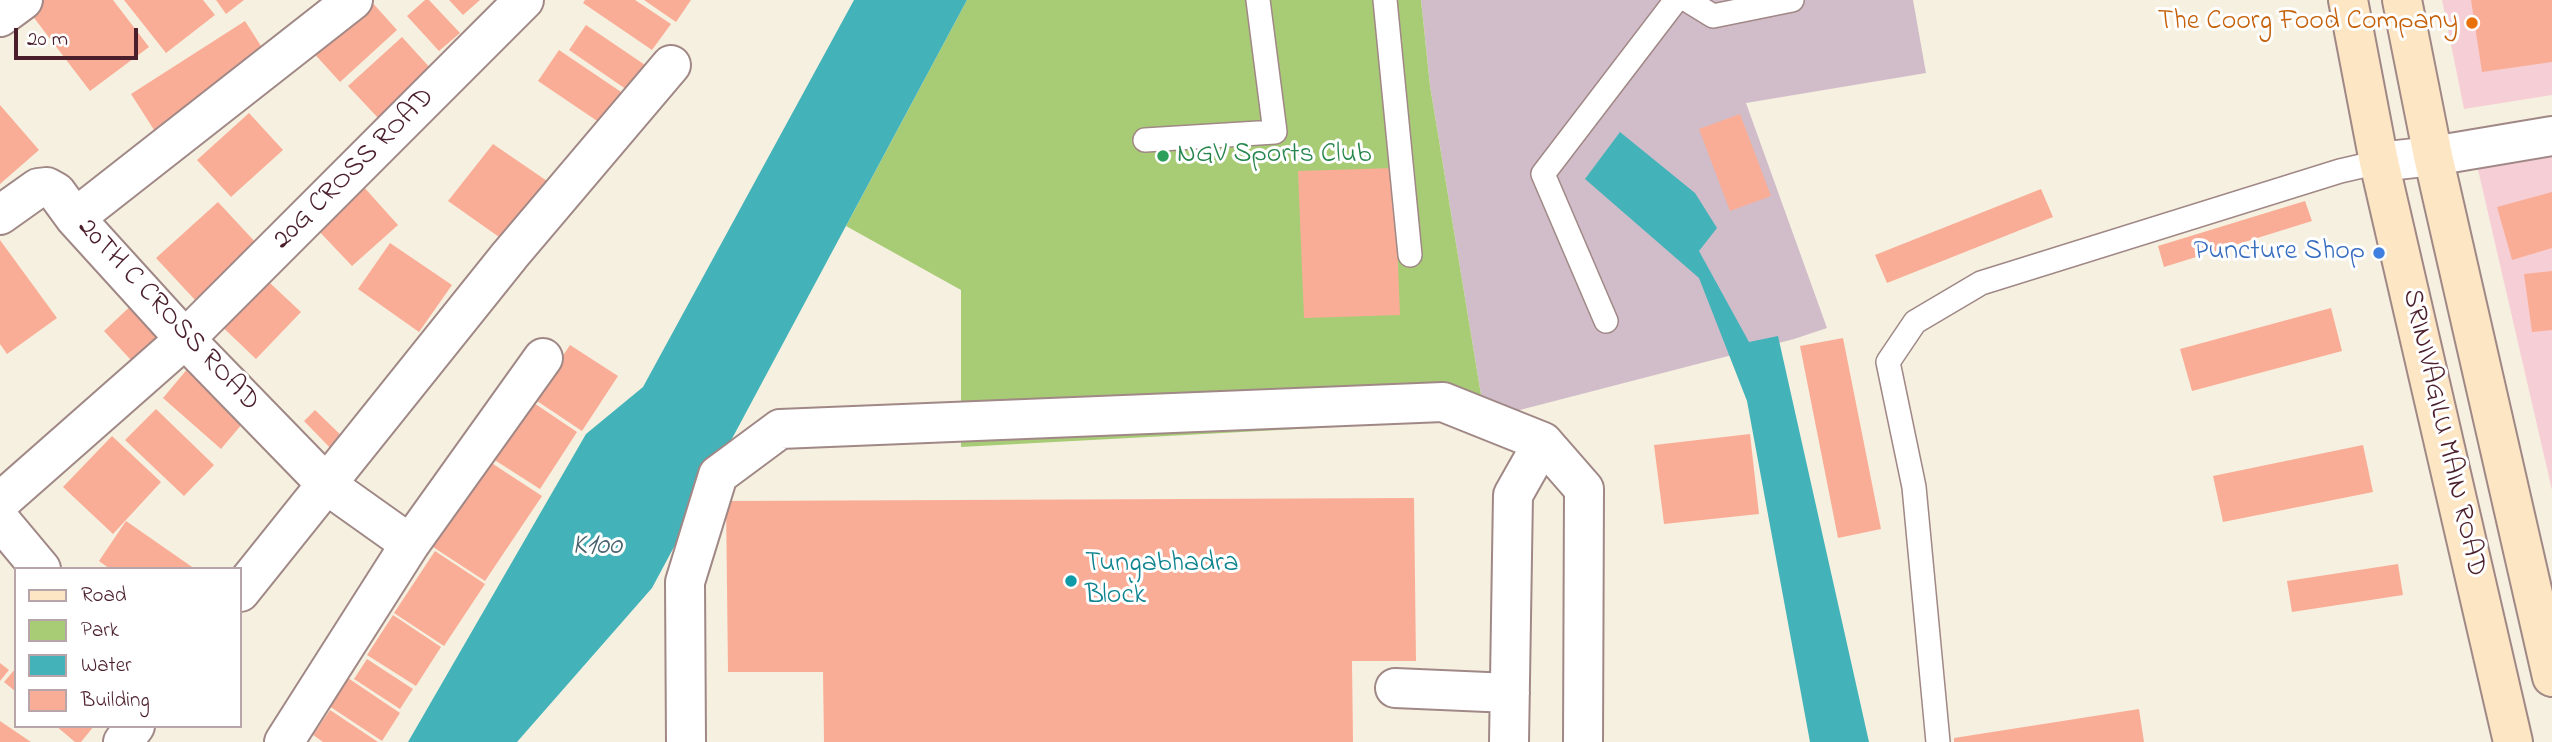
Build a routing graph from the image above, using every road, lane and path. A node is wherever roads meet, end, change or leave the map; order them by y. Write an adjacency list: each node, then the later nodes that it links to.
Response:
1 (23, 0): 11 (street)
2 (353, 0): 18 (street)
3 (524, 0): 21 (street, 20G CROSS ROAD)
4 (1258, 0): 14 (lane)
5 (1385, 0): 19 (lane)
6 (1676, 0): 20 (lane)
7 (1688, 0): 8 (lane)
8 (1792, 0)
9 (2347, 0): 16 (main road, SRINIVAGILU MAIN ROAD)
10 (2402, 0): 15 (main road, SRINIVAGILU MAIN ROAD)
11 (0, 18)
12 (671, 65): 24 (street)
13 (2552, 136): 15 (street)
14 (1145, 140)
15 (2433, 156): 16 (street); 30 (main road, SRINIVAGILU MAIN ROAD)
16 (2379, 162): 37 (lane); 38 (main road, SRINIVAGILU MAIN ROAD)
17 (0, 215): 18 (street, 20TH C CROSS ROAD)
18 (75, 218): 21 (street, 20TH C CROSS ROAD)
19 (1410, 255)
20 (1606, 321)
21 (185, 339): 24 (street, 20TH C CROSS ROAD); 25 (street, 20G CROSS ROAD)
22 (543, 358): 27 (street)
23 (1543, 442): 32 (street); 34 (street); 36 (street)
24 (327, 485): 27 (street, 20TH C CROSS ROAD); 29 (street)
25 (0, 502)
26 (0, 520): 28 (street)
27 (410, 544): 33 (street)
28 (39, 567)
29 (242, 590)
30 (2552, 677)
31 (1395, 688): 32 (street)
32 (1510, 693): 35 (street)
33 (284, 742)
34 (686, 742)
35 (1510, 742)
36 (1583, 742)
37 (1938, 742)
38 (2513, 742)

